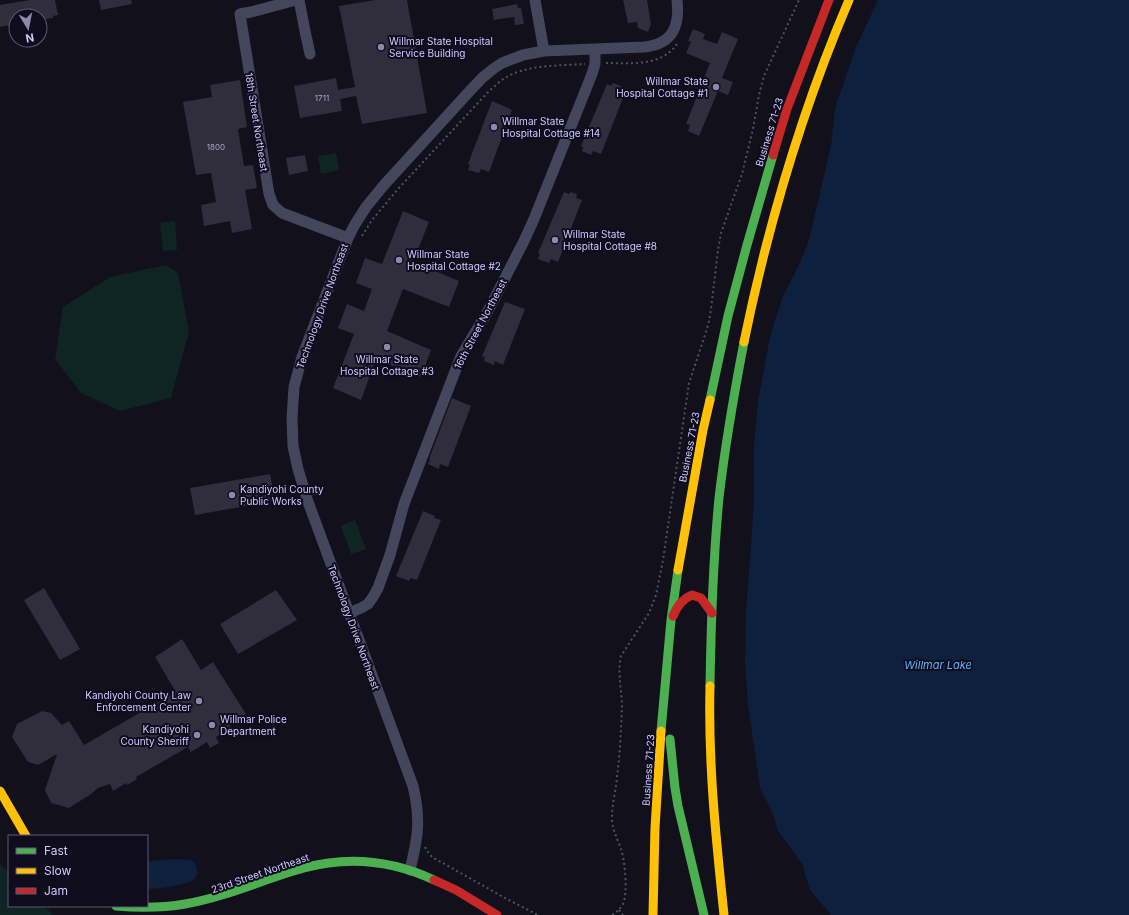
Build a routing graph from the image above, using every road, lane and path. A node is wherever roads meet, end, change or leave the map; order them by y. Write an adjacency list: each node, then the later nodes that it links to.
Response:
1 (298, 0): 9 (street); 12 (street, 18th Street Northeast)
2 (535, 0): 8 (street)
3 (677, 0): 7 (street, Technology Drive Northeast)
4 (829, 0): 15 (main road, Business 71-23)
5 (849, 0): 14 (main road)
6 (678, 42): 10 (path)
7 (595, 49): 8 (street, Technology Drive Northeast); 10 (street, 16th Street Northeast)
8 (544, 51): 12 (street, Technology Drive Northeast)
9 (310, 54)
10 (595, 64): 11 (path); 13 (street, 16th Street Northeast)
11 (361, 237)
12 (348, 238): 13 (street, Technology Drive Northeast)
13 (349, 613): 20 (street, Technology Drive Northeast)
14 (712, 613): 15 (main road); 30 (main road)
15 (671, 620): 16 (main road, Business 71-23)
16 (668, 654): 24 (main road, Business 71-23); 29 (main road)
17 (0, 791): 18 (main road)
18 (25, 835)
19 (425, 847): 26 (path)
20 (410, 870): 22 (main road, 23rd Street Northeast); 25 (main road, 23rd Street Northeast)
21 (625, 894): 23 (path)
22 (120, 907)
23 (619, 910): 27 (path); 28 (path)
24 (652, 914)
25 (497, 915)
26 (538, 915)
27 (612, 915)
28 (623, 915)
29 (704, 915)
30 (724, 915)

